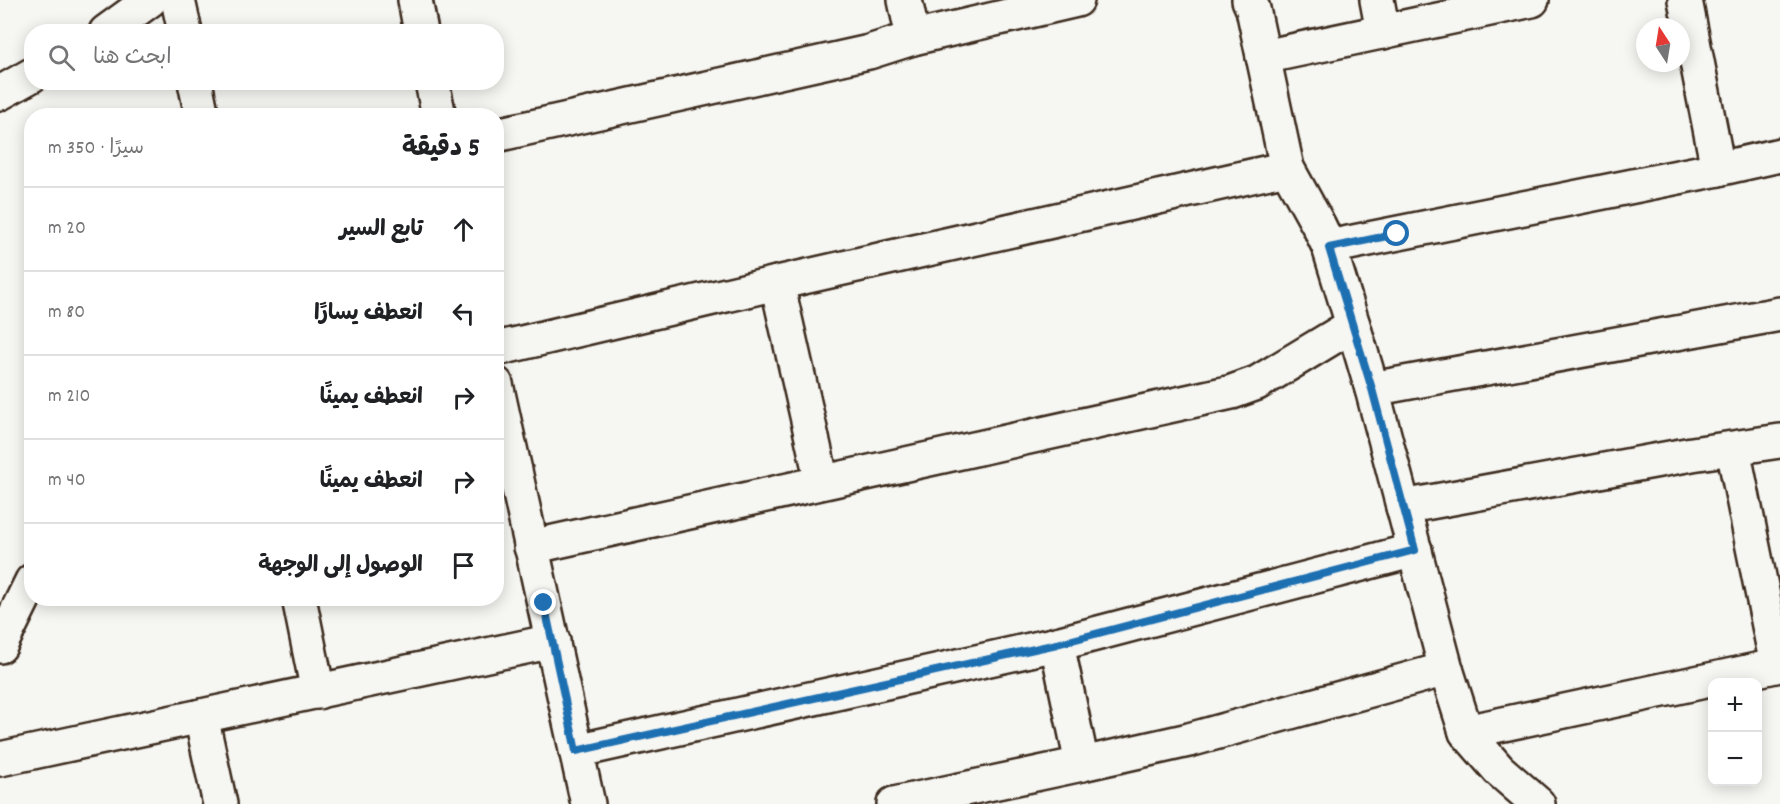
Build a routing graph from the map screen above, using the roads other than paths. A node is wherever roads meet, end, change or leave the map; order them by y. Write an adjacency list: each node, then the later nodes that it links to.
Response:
1 (150, 0): 10 (street)
2 (178, 0): 11 (street)
3 (415, 0): 12 (street)
4 (905, 0): 14 (street)
5 (1077, 0): 14 (street)
6 (1248, 0): 15 (street)
7 (1377, 0): 13 (street)
8 (1532, 0): 13 (street)
9 (1685, 0): 25 (street)
10 (117, 24)
11 (183, 24)
12 (420, 24)
13 (1383, 32): 15 (street)
14 (913, 38): 22 (street)
15 (1263, 57): 24 (street)
16 (24, 80): 19 (street)
17 (197, 90): 20 (street)
18 (434, 90): 21 (street)
19 (0, 93)
20 (200, 108)
21 (437, 108)
22 (504, 133)
23 (1780, 155): 25 (street)
24 (1287, 168): 26 (street); 27 (street)
25 (1718, 169): 26 (street)
26 (1329, 248): 29 (street)
27 (777, 283): 30 (street); 35 (street)
28 (1780, 314): 31 (street)
29 (1353, 325): 31 (street); 35 (street)
30 (504, 347)
31 (1372, 389): 36 (street)
32 (504, 421): 37 (street)
33 (1780, 441): 34 (street)
34 (1733, 448): 36 (street); 44 (street)
35 (822, 482): 37 (street)
36 (1403, 507): 38 (street)
37 (531, 547): 41 (street)
38 (1415, 550): 42 (street); 45 (street)
39 (24, 597): 43 (street)
40 (301, 606): 46 (street)
41 (553, 641): 46 (street); 49 (street)
42 (1057, 644): 49 (street); 51 (street)
43 (0, 646)
44 (1779, 665): 48 (street)
45 (1446, 669): 48 (street); 51 (street)
46 (318, 692): 47 (street)
47 (201, 717): 50 (street); 52 (street)
48 (1466, 732): 55 (street)
49 (576, 751): 53 (street)
50 (0, 759)
51 (1082, 764): 54 (street)
52 (220, 804)
53 (588, 804)
54 (894, 804)
55 (1539, 804)

